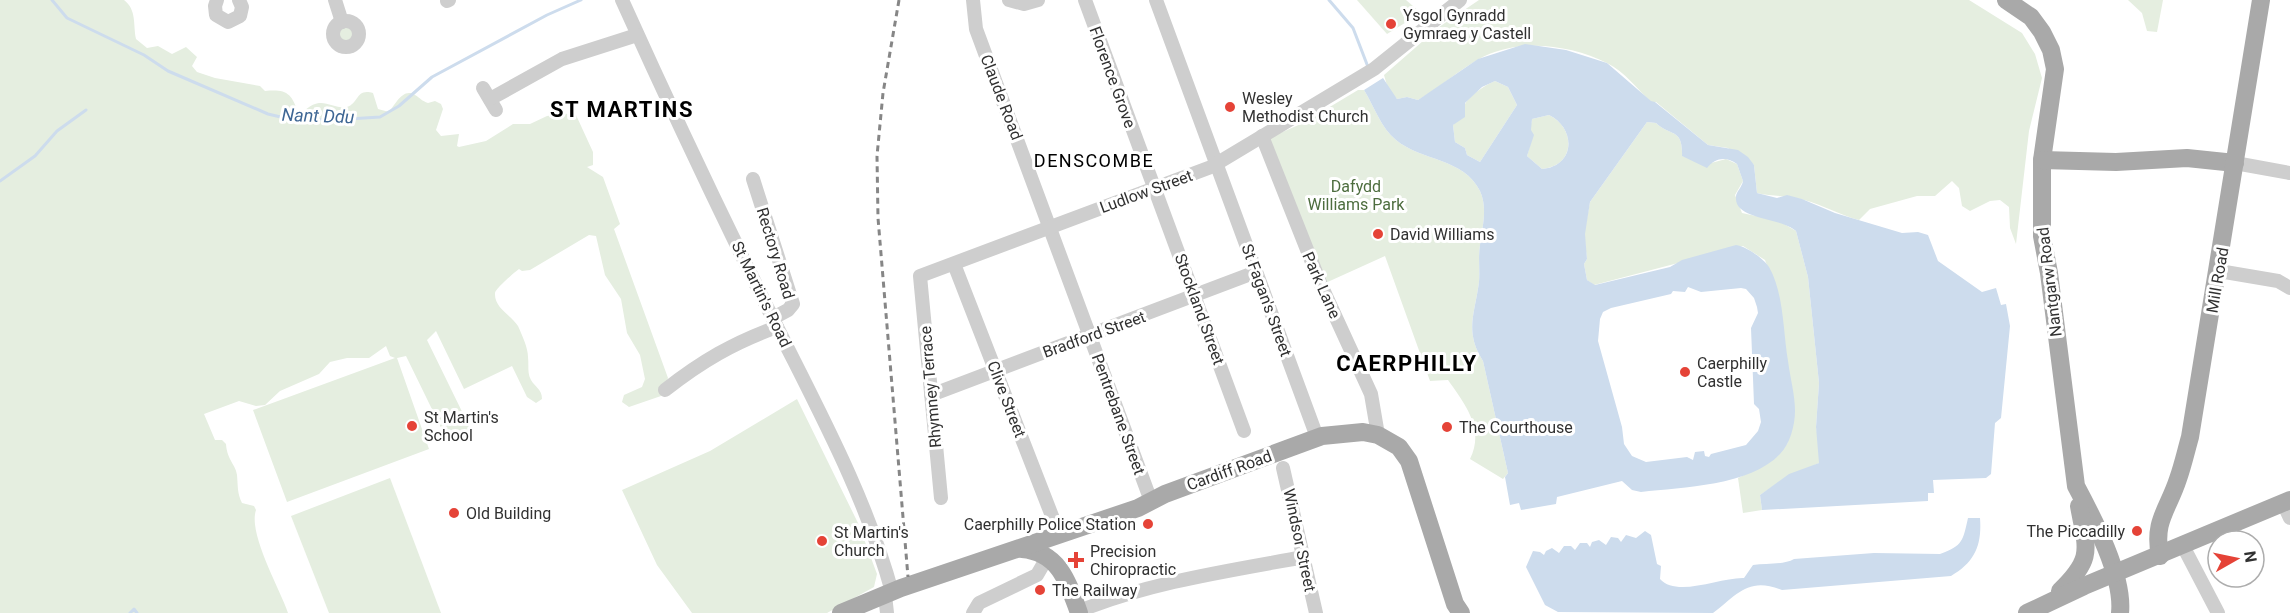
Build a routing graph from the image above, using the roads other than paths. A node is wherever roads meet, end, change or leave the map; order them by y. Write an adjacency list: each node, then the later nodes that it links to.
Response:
1 (239, 0): 12 (street)
2 (335, 0): 13 (street)
3 (622, 0): 14 (street, St Martin's Road)
4 (973, 0): 23 (street, Claude Road)
5 (1009, 0): 6 (street)
6 (1038, 0)
7 (1085, 0): 22 (street, Florence Grove)
8 (1156, 0): 18 (street)
9 (1460, 0): 16 (street, Ludlow Street)
10 (2006, 0): 17 (main road, Nantgarw Road)
11 (2261, 0): 19 (main road, Mill Road)
12 (216, 1)
13 (342, 21)
14 (637, 35): 15 (street); 30 (street, St Martin's Road)
15 (490, 99)
16 (1262, 136): 18 (street, Ludlow Street); 36 (street, Park Lane)
17 (2042, 160): 19 (main road); 42 (main road, Nantgarw Road)
18 (1217, 164): 22 (street, Ludlow Street); 26 (street, St Fagan's Street)
19 (2235, 164): 20 (street); 25 (main road, Mill Road)
20 (2290, 173)
21 (753, 178): 30 (street, Rectory Road)
22 (1155, 187): 23 (street, Ludlow Street); 29 (street, Stockland Street)
23 (1050, 227): 24 (street, Ludlow Street); 31 (street, Pentrebane Street)
24 (954, 264): 27 (street, Ludlow Street); 32 (street, Clive Street)
25 (2218, 271): 28 (street); 48 (main road, Mill Road)
26 (1256, 273): 29 (street, Bradford Street); 37 (street, St Fagan's Street)
27 (920, 276): 34 (street, Rhymney Terrace)
28 (2290, 288)
29 (1196, 296): 31 (street, Bradford Street); 35 (street, Stockland Street)
30 (775, 322): 33 (street); 50 (street, St Martin's Road)
31 (1091, 335): 32 (street, Bradford Street); 40 (street, Pentrebane Street)
32 (996, 370): 34 (street, Bradford Street); 43 (street, Clive Street)
33 (665, 390)
34 (931, 395): 39 (street, Rhymney Terrace)
35 (1244, 431)
36 (1378, 435): 37 (main road, Cardiff Road); 57 (main road)
37 (1317, 437): 40 (main road, Cardiff Road)
38 (1283, 468): 47 (street, Windsor Street)
39 (941, 498)
40 (1151, 501): 43 (main road, Cardiff Road)
41 (2288, 507): 44 (main road)
42 (2087, 520): 48 (main road); 49 (main road); 51 (main road)
43 (1059, 534): 45 (main road, Cardiff Road); 46 (main road)
44 (2183, 546): 48 (main road); 59 (street)
45 (1022, 549): 46 (main road); 50 (main road, Cardiff Road)
46 (1048, 556): 53 (main road); 55 (street)
47 (1304, 557): 53 (street); 56 (street, Windsor Street)
48 (2153, 558): 49 (main road); 52 (main road)
49 (2114, 574): 51 (main road); 52 (main road)
50 (888, 600): 54 (main road, Cardiff Road)
51 (2048, 603): 58 (main road)
52 (2121, 609)
53 (1079, 612)
54 (841, 613)
55 (973, 613)
56 (1316, 613)
57 (1461, 613)
58 (2026, 613)
59 (2218, 613)

